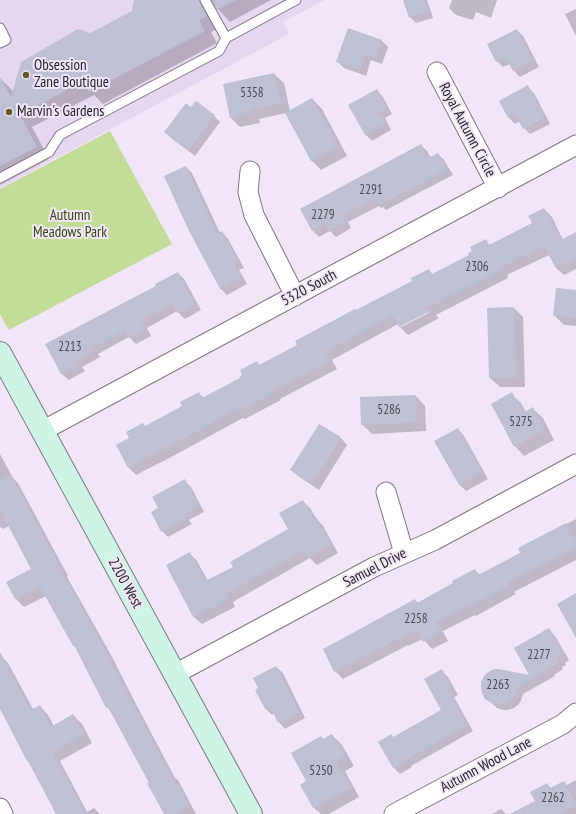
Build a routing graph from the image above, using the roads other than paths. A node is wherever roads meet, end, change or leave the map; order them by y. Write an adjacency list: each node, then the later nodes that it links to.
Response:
1 (205, 0): 4 (lane)
2 (296, 0): 4 (lane)
3 (0, 28): 5 (lane)
4 (226, 38): 9 (lane)
5 (0, 43)
6 (436, 72): 10 (street, Royal Autumn Circle)
7 (576, 145): 10 (street, 5320 South)
8 (250, 171): 11 (street)
9 (0, 178)
10 (498, 188): 11 (street, 5320 South)
11 (295, 296): 13 (street, 5320 South)
12 (0, 353): 13 (street, 2200 West)
13 (42, 431): 17 (street, 2200 West)
14 (576, 464): 16 (street, Samuel Drive)
15 (386, 492): 16 (street)
16 (404, 553): 17 (street, Samuel Drive)
17 (175, 674): 21 (street, 2200 West)
18 (576, 713): 22 (street, Autumn Wood Lane)
19 (0, 808): 20 (street)
20 (3, 814)
21 (251, 814)
22 (394, 814)

